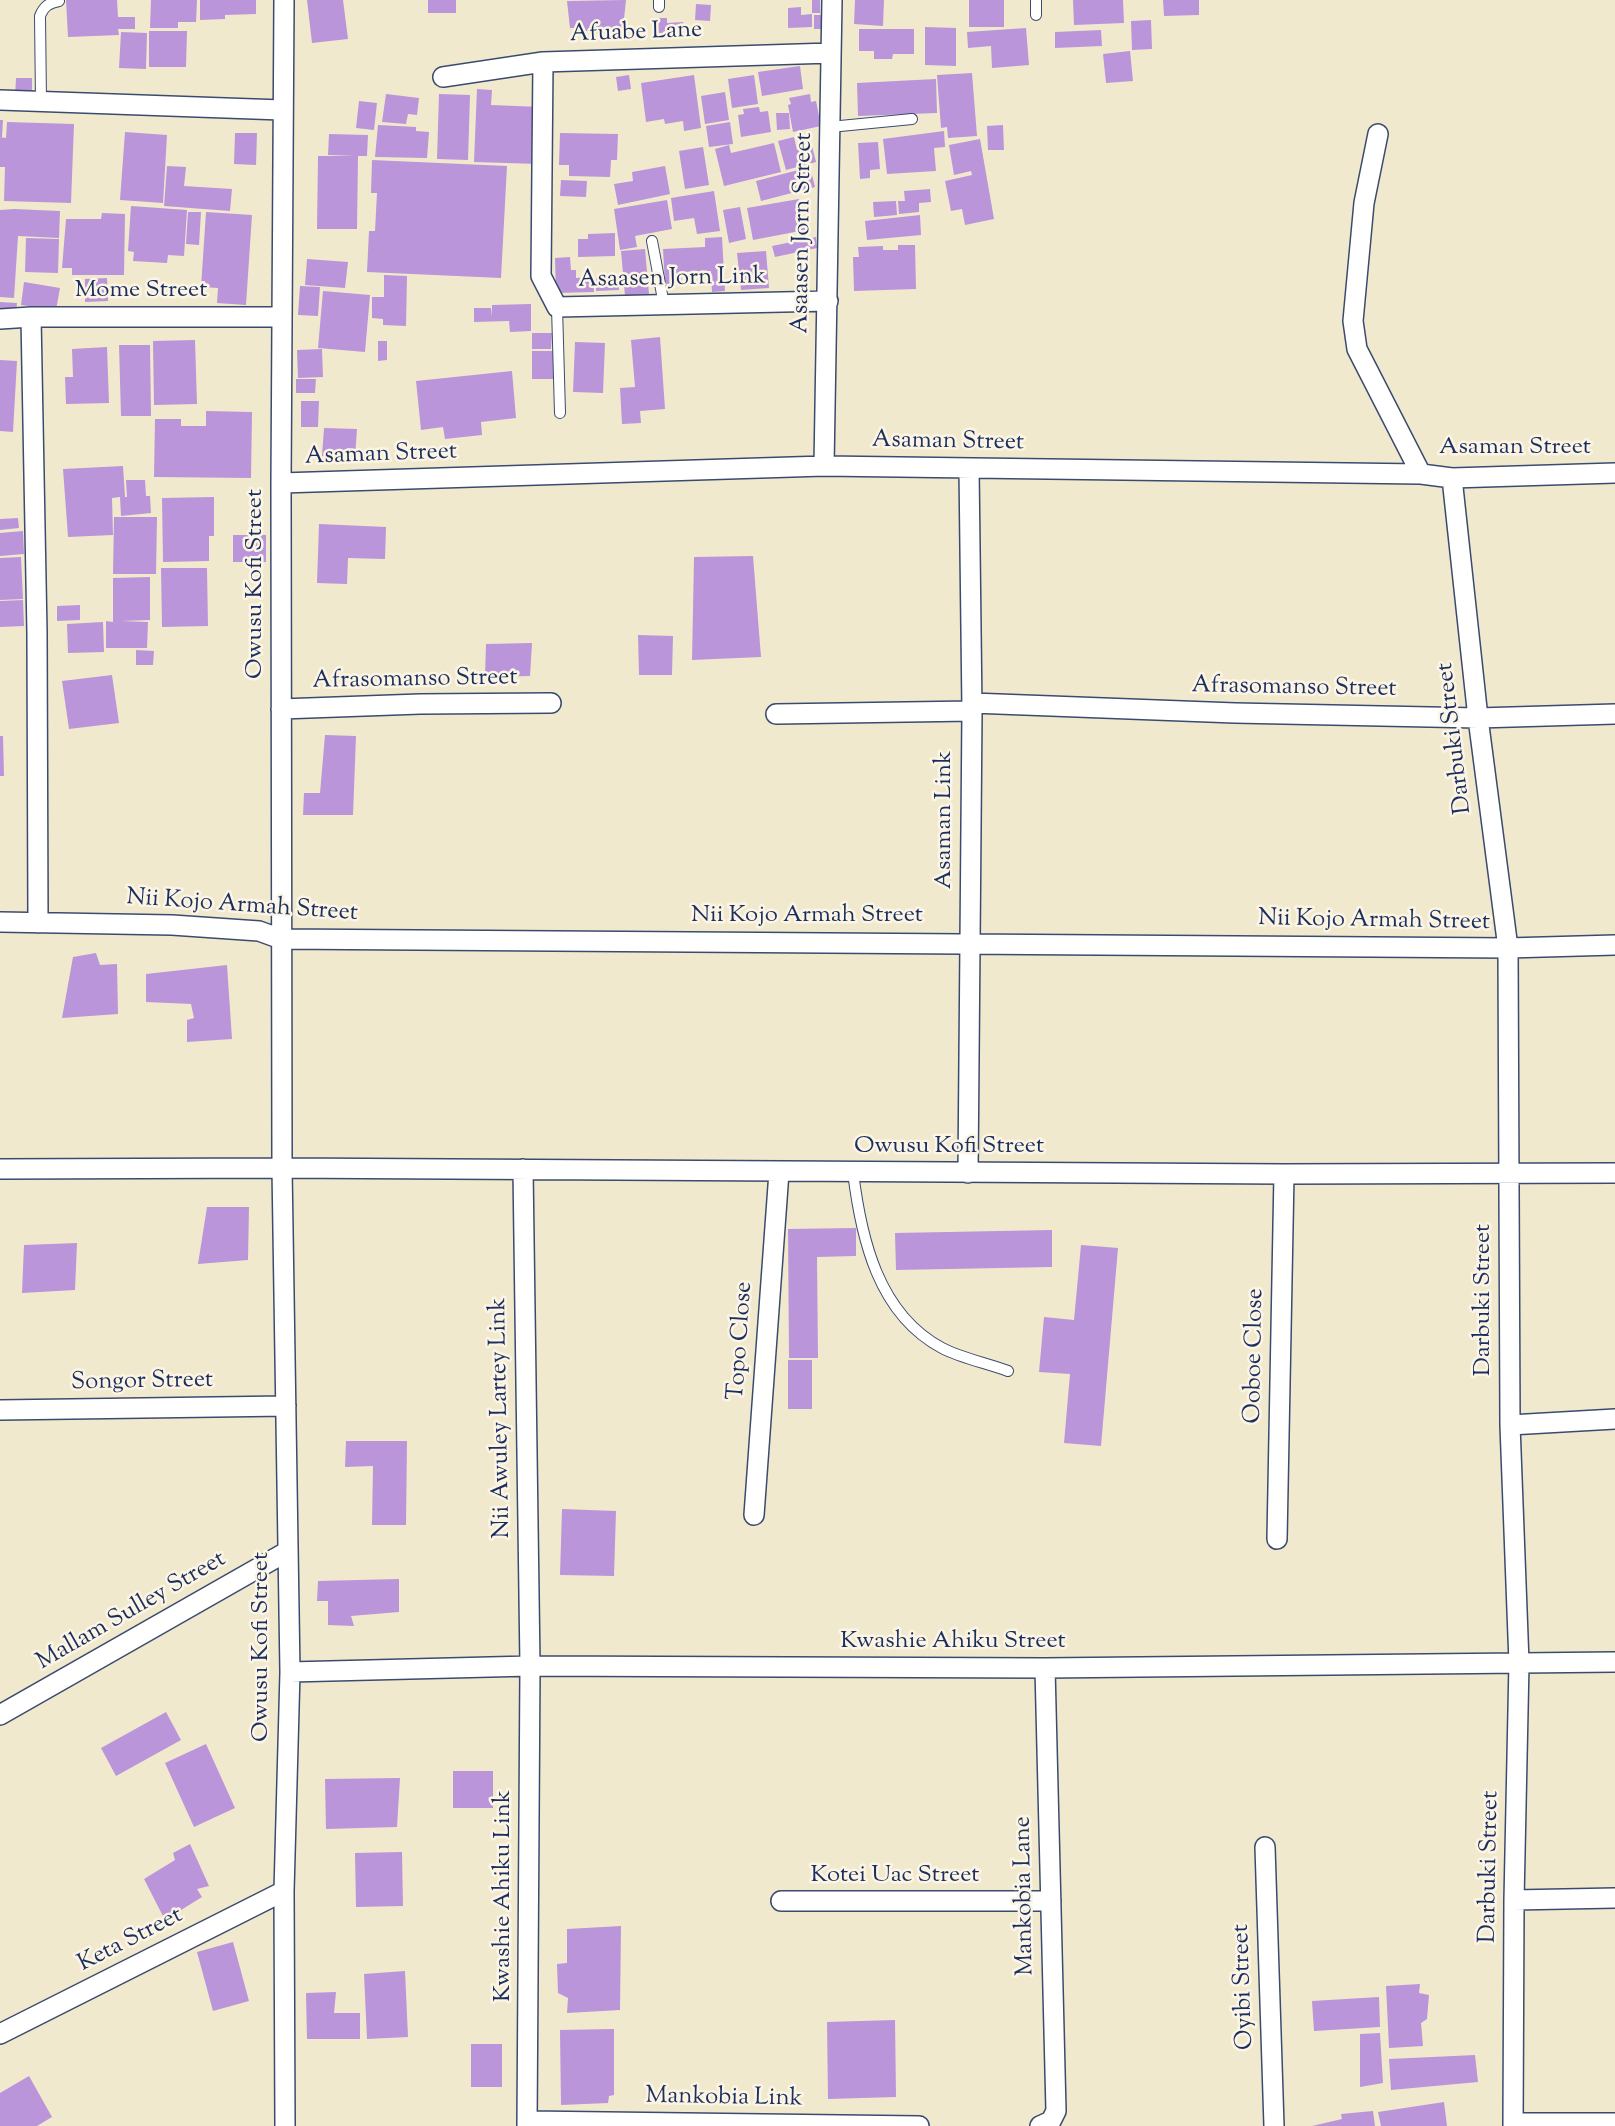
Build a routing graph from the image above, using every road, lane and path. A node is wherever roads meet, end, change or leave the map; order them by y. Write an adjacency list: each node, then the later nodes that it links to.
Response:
1 (284, 0): 11 (street, Owusu Kofi Street)
2 (832, 0): 6 (street, Asaasen Jorn Street)
3 (1035, 0): 5 (lane)
4 (59, 1): 10 (lane)
5 (1036, 15)
6 (831, 53): 7 (street, Afuabe Lane); 13 (street, Asaasen Jorn Street)
7 (543, 62): 8 (street, Afuabe Lane); 18 (street, Asaasen Jorn Link)
8 (443, 77)
9 (0, 100): 10 (street)
10 (41, 101): 11 (street)
11 (282, 110): 20 (street, Owusu Kofi Street)
12 (912, 120): 13 (lane)
13 (830, 127): 16 (street, Asaasen Jorn Street)
14 (1378, 134): 26 (street)
15 (652, 241): 17 (lane)
16 (828, 301): 17 (street, Asaasen Jorn Link); 23 (street, Asaasen Jorn Street)
17 (664, 305): 18 (street, Asaasen Jorn Link)
18 (557, 307): 22 (lane)
19 (31, 317): 20 (street, Mome Street); 21 (street, Mome Street); 36 (street)
20 (281, 317): 28 (street, Owusu Kofi Street)
21 (0, 319)
22 (560, 414)
23 (824, 466): 24 (street, Asaman Street); 28 (street, Asaman Street)
24 (969, 468): 26 (street, Asaman Street); 30 (street, Asaman Link)
25 (1615, 473): 27 (street, Asaman Street)
26 (1421, 474): 27 (street, Asaman Street)
27 (1452, 478): 34 (street, Darbuki Street)
28 (281, 483): 31 (street, Owusu Kofi Street)
29 (551, 703): 31 (street, Afrasomanso Street)
30 (972, 707): 32 (street, Afrasomanso Street); 34 (street, Afrasomanso Street); 38 (street, Asaman Link)
31 (281, 709): 37 (street, Owusu Kofi Street)
32 (776, 714)
33 (1615, 714): 34 (street, Afrasomanso Street)
34 (1478, 718): 40 (street, Darbuki Street)
35 (0, 922): 36 (street, Nii Kojo Armah Street)
36 (38, 923): 37 (street, Nii Kojo Armah Street)
37 (281, 939): 38 (street, Nii Kojo Armah Street); 41 (street, Owusu Kofi Street)
38 (970, 942): 40 (street, Nii Kojo Armah Street); 47 (street, Asaman Link)
39 (1615, 945): 40 (street, Nii Kojo Armah Street)
40 (1508, 948): 46 (street, Darbuki Street)
41 (282, 1168): 42 (street, Owusu Kofi Street); 43 (street, Owusu Kofi Street); 51 (street, Owusu Kofi Street)
42 (0, 1169)
43 (523, 1169): 44 (street, Owusu Kofi Street); 60 (street, Nii Awuley Lartey Link)
44 (779, 1172): 45 (street, Owusu Kofi Street); 55 (street, Topo Close)
45 (853, 1172): 47 (street, Owusu Kofi Street); 50 (lane)
46 (1508, 1172): 48 (street, Owusu Kofi Street); 49 (street, Owusu Kofi Street); 54 (street, Darbuki Street)
47 (968, 1173): 49 (street, Owusu Kofi Street)
48 (1615, 1173)
49 (1284, 1174): 56 (street, Ooboe Close)
50 (1008, 1371)
51 (286, 1406): 52 (street, Songor Street); 57 (street, Owusu Kofi Street)
52 (0, 1410)
53 (1615, 1419): 54 (street)
54 (1510, 1425): 59 (street, Darbuki Street)
55 (754, 1515)
56 (1277, 1539)
57 (288, 1551): 62 (street, Owusu Kofi Street); 63 (street, Mallam Sulley Street)
58 (1615, 1662): 59 (street, Kwashie Ahiku Street)
59 (1519, 1663): 61 (street, Kwashie Ahiku Street); 67 (street, Darbuki Street)
60 (530, 1666): 61 (street, Kwashie Ahiku Street); 62 (street, Kwashie Ahiku Street); 72 (street, Kwashie Ahiku Link)
61 (1045, 1668): 69 (street, Mankobia Lane)
62 (290, 1672): 65 (street, Owusu Kofi Street)
63 (0, 1714)
64 (1265, 1847): 77 (street, Oyibi Street)
65 (284, 1891): 70 (street, Keta Street); 75 (street, Owusu Kofi Street)
66 (1615, 1899): 67 (street)
67 (1514, 1900): 74 (street, Darbuki Street)
68 (781, 1901): 69 (street, Kotei Uac Street)
69 (1051, 1901): 73 (street, Mankobia Lane)
70 (0, 2034)
71 (1615, 2123): 74 (street)
72 (528, 2124): 76 (street, Mankobia Link)
73 (1046, 2124)
74 (1513, 2125)
75 (285, 2126)
76 (919, 2126)
77 (1274, 2126)

